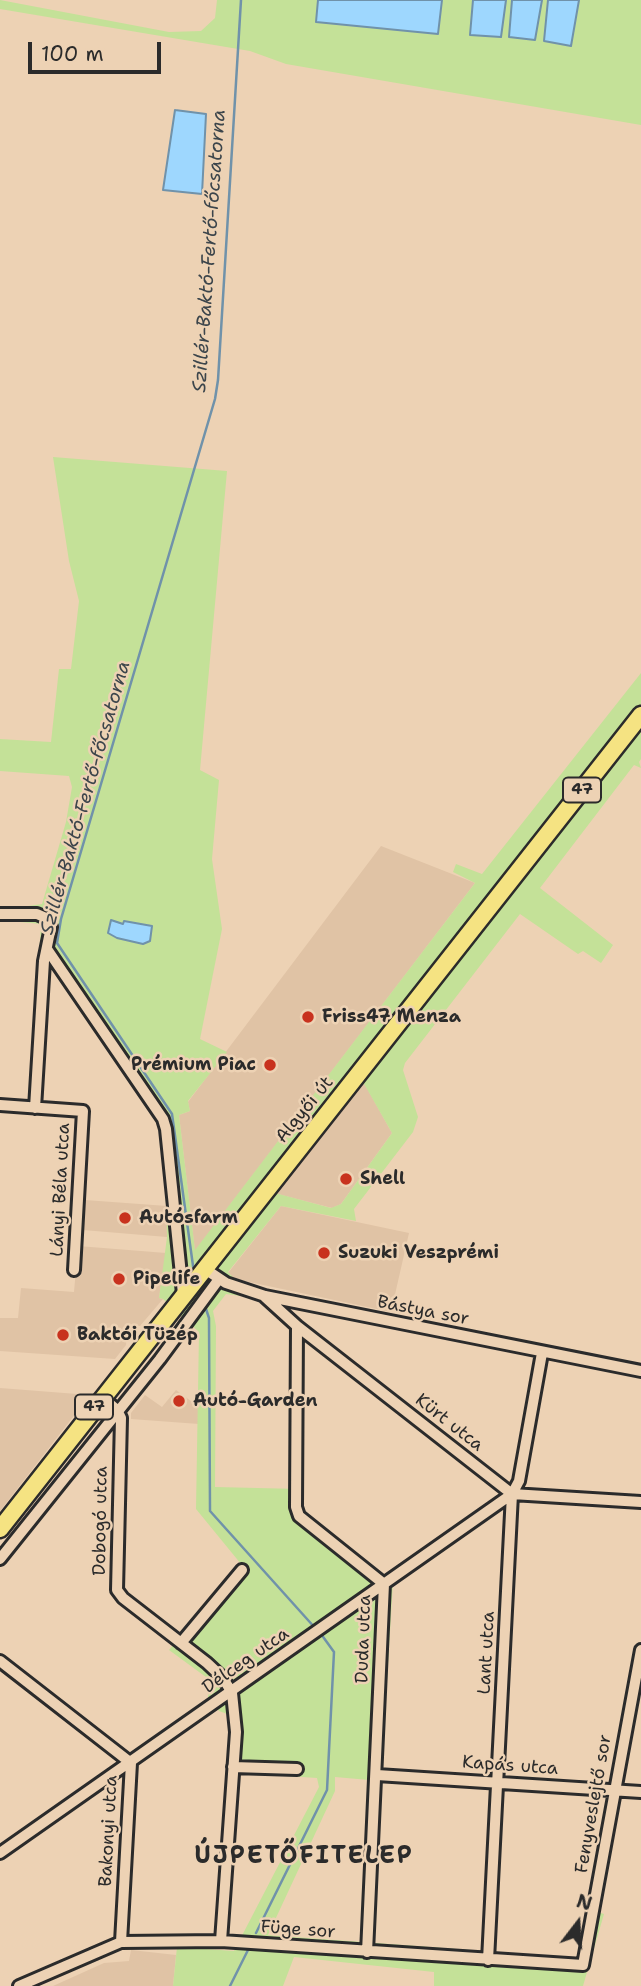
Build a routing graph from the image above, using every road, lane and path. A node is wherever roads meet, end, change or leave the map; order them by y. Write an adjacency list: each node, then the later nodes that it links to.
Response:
1 (641, 715): 6 (main road, Algyői út / 47)
2 (0, 914): 3 (street)
3 (47, 949): 5 (street); 9 (street)
4 (0, 1105): 5 (street)
5 (36, 1108): 7 (street, Lányi Béla utca)
6 (205, 1267): 8 (street, Bástya sor); 9 (main road, Algyői út / 47)
7 (74, 1270)
8 (219, 1279): 10 (street, Bástya sor); 16 (street)
9 (186, 1290): 15 (main road, Algyői út / 47)
10 (265, 1296): 11 (street, Bástya sor); 12 (street, Kürt utca)
11 (297, 1303): 12 (street, Duda utca); 13 (street, Bástya sor)
12 (295, 1324): 19 (street, Kürt utca); 24 (street, Duda utca)
13 (542, 1353): 14 (street, Bástya sor); 19 (street, Lant utca)
14 (641, 1371)
15 (102, 1397): 16 (street); 21 (main road, Algyői út / 47)
16 (117, 1410): 17 (street); 18 (street, Dobogó utca)
17 (104, 1427): 18 (street); 22 (street)
18 (120, 1432): 25 (street, Dobogó utca)
19 (512, 1494): 20 (street); 24 (street, Délceg utca); 33 (street, Lant utca)
20 (641, 1502)
21 (0, 1529)
22 (0, 1559)
23 (242, 1570): 25 (street)
24 (384, 1584): 28 (street, Délceg utca); 32 (street, Duda utca)
25 (181, 1643): 28 (street, Dobogó utca)
26 (641, 1650): 34 (street, Fenyveslejtő sor)
27 (0, 1661): 29 (street, Bakonyi utca)
28 (232, 1693): 29 (street, Délceg utca); 30 (street)
29 (131, 1763): 36 (street, Délceg utca); 38 (street, Bakonyi utca)
30 (233, 1768): 31 (street); 37 (street)
31 (297, 1769)
32 (377, 1775): 33 (street, Kapás utca); 39 (street, Duda utca)
33 (498, 1782): 34 (street, Kapás utca); 40 (street, Lant utca)
34 (613, 1790): 35 (street, Kapás utca); 41 (street, Fenyveslejtő sor)
35 (641, 1792)
36 (2, 1849)
37 (221, 1941): 38 (street, Füge sor); 39 (street, Füge sor)
38 (121, 1942): 42 (street, Füge sor)
39 (368, 1952): 40 (street, Füge sor)
40 (488, 1960): 41 (street, Füge sor)
41 (583, 1965)
42 (19, 1986)

